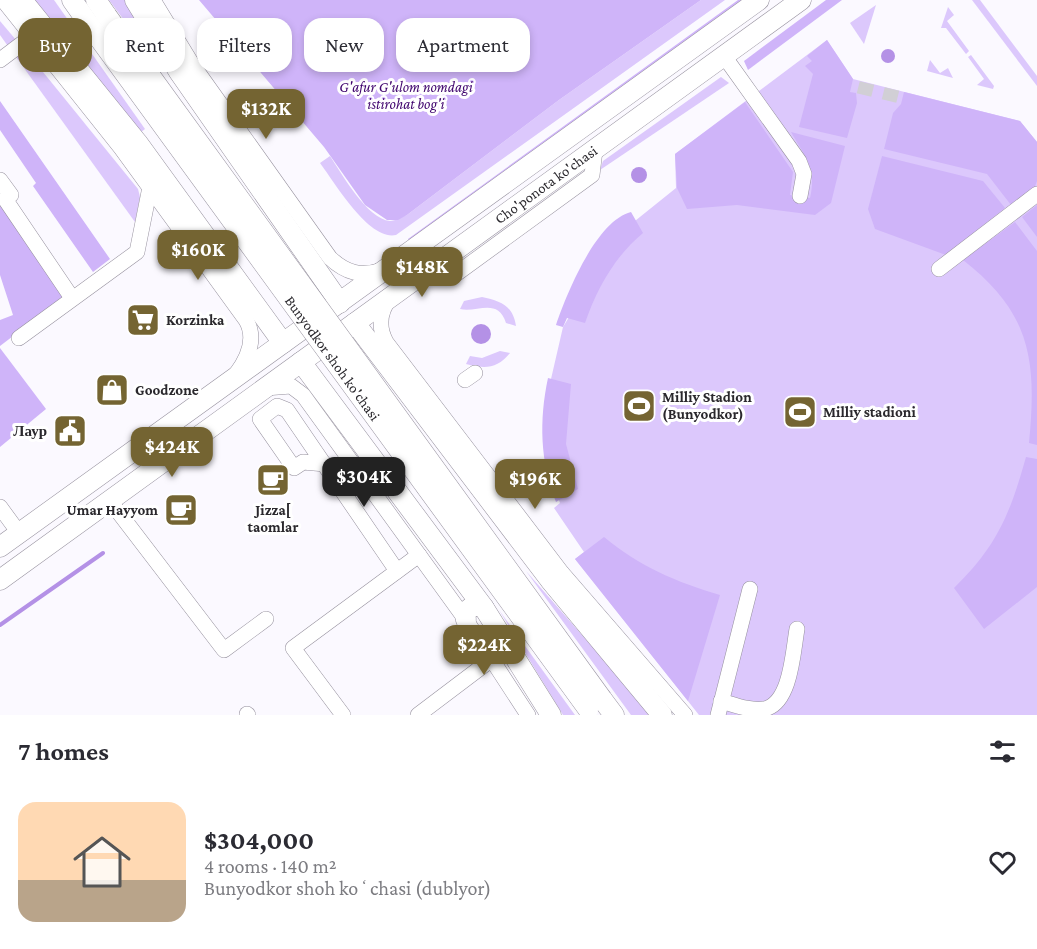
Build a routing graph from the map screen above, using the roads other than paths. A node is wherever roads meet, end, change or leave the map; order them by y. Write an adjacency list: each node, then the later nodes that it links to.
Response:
1 (3, 0): 9 (street)
2 (22, 0): 25 (main road)
3 (72, 0): 8 (main road, Bunyodkor shoh ko'chasi)
4 (135, 0): 7 (main road)
5 (759, 0): 18 (main road, Cho'ponota ko'chasi)
6 (801, 0): 11 (main road, Cho'ponota ko'chasi)
7 (153, 9): 18 (street); 22 (main road)
8 (98, 14): 45 (main road, Bunyodkor shoh ko'chasi, bridge)
9 (18, 19)
10 (18, 46): 12 (street)
11 (724, 56): 17 (street); 20 (main road, Cho'ponota ko'chasi)
12 (0, 60)
13 (60, 72): 15 (street)
14 (0, 180): 21 (street)
15 (150, 187): 21 (street); 27 (street)
16 (1037, 194): 19 (street)
17 (800, 196)
18 (392, 265): 22 (main road, Cho'ponota ko'chasi)
19 (939, 268)
20 (395, 294): 23 (main road, Cho'ponota ko'chasi); 53 (street)
21 (72, 298): 24 (street)
22 (340, 303): 25 (main road, Cho'ponota ko'chasi)
23 (355, 322): 26 (main road, Cho'ponota ko'chasi); 52 (main road)
24 (19, 338)
25 (283, 343): 27 (main road, Cho'ponota ko'chasi)
26 (301, 362): 28 (main road, Cho'ponota ko'chasi); 40 (main road)
27 (232, 379): 32 (main road, Cho'ponota ko'chasi)
28 (259, 391): 30 (main road, Cho'ponota ko'chasi); 36 (street)
29 (325, 464): 29 (street); 37 (street)
30 (110, 501): 34 (main road, Cho'ponota ko'chasi); 41 (street)
31 (0, 507): 33 (street)
32 (46, 514): 33 (main road, Cho'ponota ko'chasi); 34 (main road)
33 (19, 533): 35 (main road, Cho'ponota ko'chasi)
34 (62, 535): 38 (main road, Cho'ponota ko'chasi)
35 (0, 547)
36 (419, 555): 37 (street); 42 (street)
37 (397, 571): 47 (street)
38 (0, 580)
39 (750, 589): 46 (street)
40 (484, 608): 42 (main road); 50 (main road)
41 (266, 619)
42 (466, 620): 44 (street)
43 (797, 629): 46 (street)
44 (492, 659): 48 (street); 49 (street)
45 (594, 708): 51 (main road, Bunyodkor shoh ko'chasi)
46 (720, 708)
47 (343, 715)
48 (418, 715)
49 (528, 715)
50 (551, 715)
51 (614, 715)
52 (662, 715)
53 (685, 715)

